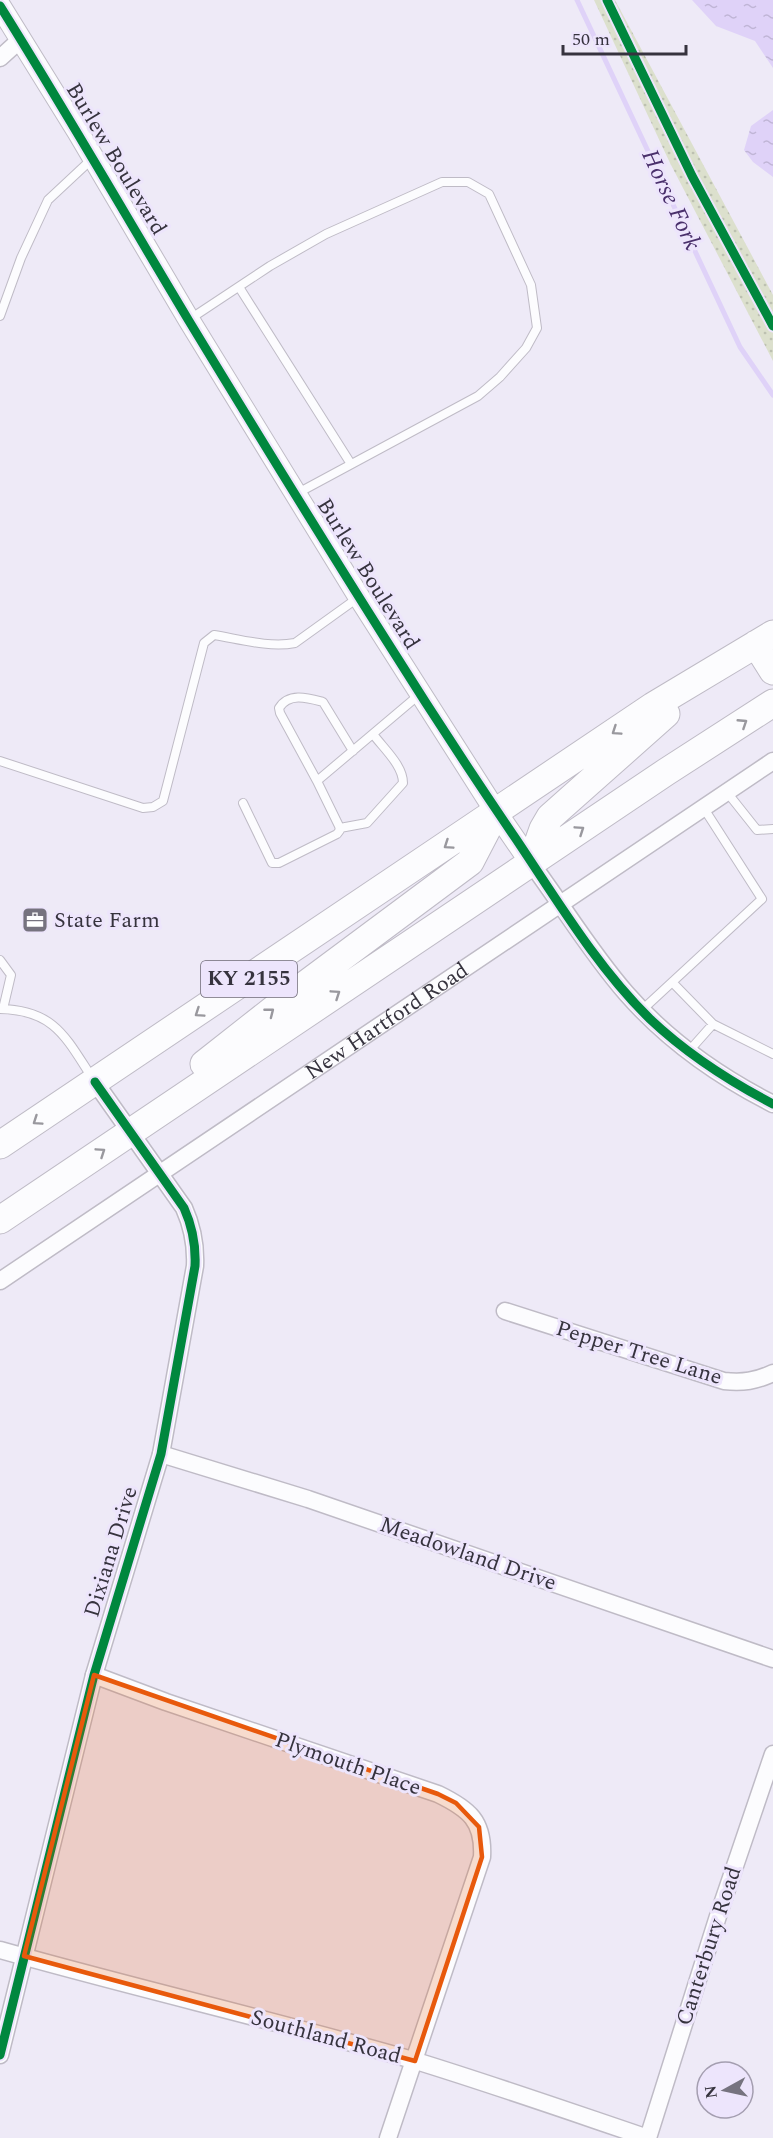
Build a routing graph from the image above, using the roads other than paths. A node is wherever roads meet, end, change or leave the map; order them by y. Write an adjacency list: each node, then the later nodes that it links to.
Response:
1 (0, 6): 2 (street, Burlew Boulevard)
2 (21, 39): 3 (street); 4 (street, Burlew Boulevard)
3 (0, 58)
4 (93, 158): 6 (lane); 7 (street, Burlew Boulevard)
5 (239, 286): 7 (lane); 8 (lane); 8 (lane)
6 (0, 316)
7 (189, 320): 9 (street, Burlew Boulevard)
8 (351, 464): 9 (lane)
9 (295, 494): 10 (street, Burlew Boulevard)
10 (359, 597): 14 (street, Burlew Boulevard); 19 (lane)
11 (765, 639): 12 (main road, KY 2155); 13 (main road)
12 (716, 670): 24 (main road, KY 2155, one-way to 24); 27 (main road)
13 (773, 671)
14 (420, 694): 16 (lane); 24 (street, Burlew Boulevard)
15 (773, 703): 27 (main road, KY 2155, one-way to 15)
16 (373, 735): 17 (lane); 25 (lane)
17 (353, 751): 20 (lane); 20 (lane)
18 (773, 760): 21 (street, New Hartford Road)
19 (0, 761)
20 (317, 781): 25 (lane)
21 (726, 791): 23 (street, New Hartford Road); 26 (lane)
22 (243, 804): 25 (lane)
23 (702, 807): 28 (street, New Hartford Road); 30 (lane)
24 (496, 812): 27 (street, Burlew Boulevard); 36 (main road, KY 2155, one-way to 36); 38 (main road, one-way to 24)
25 (340, 828)
26 (773, 829)
27 (531, 862): 28 (street, Burlew Boulevard); 38 (main road, KY 2155, one-way to 27)
28 (559, 903): 32 (street, Burlew Boulevard); 40 (street, New Hartford Road)
29 (0, 960): 31 (lane)
30 (672, 982): 32 (lane); 33 (lane)
31 (1, 1009): 36 (lane)
32 (642, 1010): 34 (street, Burlew Boulevard)
33 (713, 1024): 34 (lane); 35 (lane)
34 (689, 1051): 37 (street, Burlew Boulevard)
35 (773, 1054)
36 (95, 1082): 38 (street, Dixiana Drive); 39 (main road, KY 2155, one-way to 39)
37 (773, 1104)
38 (131, 1132): 40 (street, Dixiana Drive); 41 (main road, KY 2155, one-way to 38)
39 (0, 1145)
40 (160, 1173): 42 (street, New Hartford Road); 45 (street, Dixiana Drive)
41 (0, 1220)
42 (0, 1281)
43 (505, 1311): 44 (street, Pepper Tree Lane)
44 (773, 1373)
45 (160, 1454): 46 (street, Meadowland Drive); 47 (street, Dixiana Drive)
46 (773, 1659)
47 (94, 1675): 50 (street, Dixiana Drive); 52 (street, Plymouth Place)
48 (773, 1754): 54 (street, Canterbury Road)
49 (0, 1950): 50 (street, Southland Road)
50 (24, 1956): 51 (street, Dixiana Drive); 52 (street, Southland Road)
51 (0, 2055)
52 (415, 2061): 53 (street, Plymouth Place); 54 (street, Southland Road)
53 (388, 2138)
54 (648, 2138)

